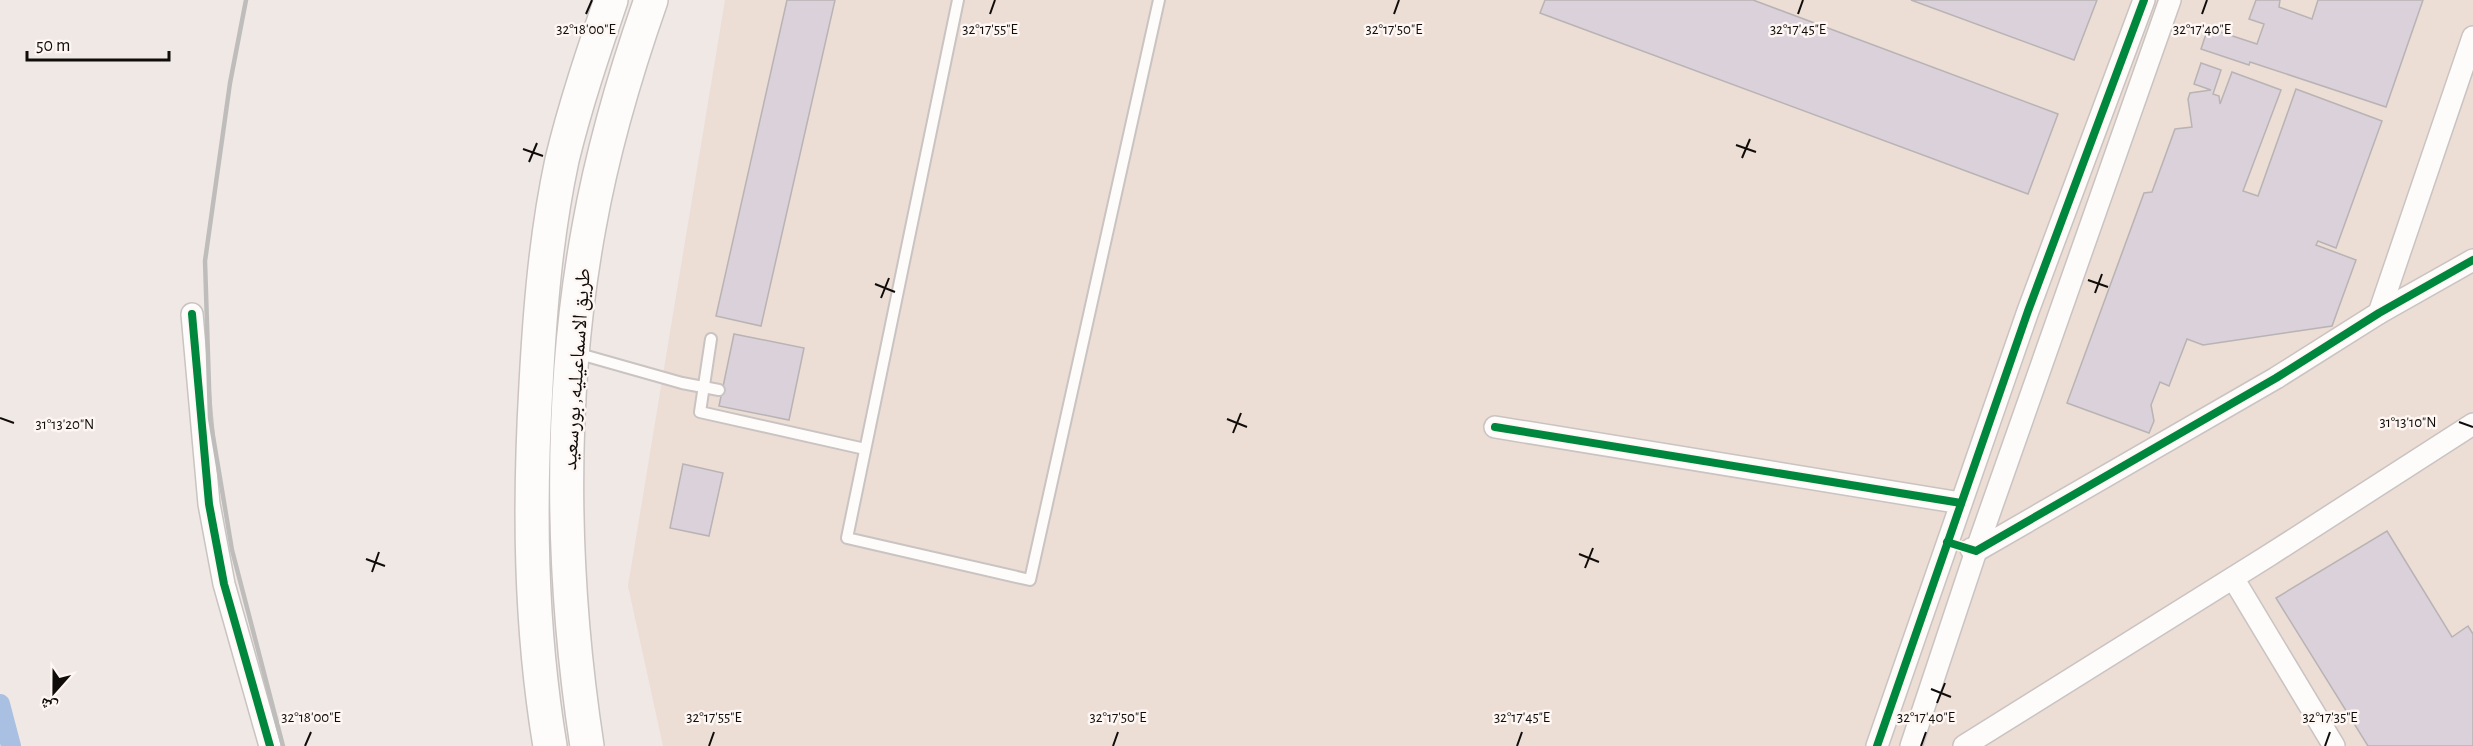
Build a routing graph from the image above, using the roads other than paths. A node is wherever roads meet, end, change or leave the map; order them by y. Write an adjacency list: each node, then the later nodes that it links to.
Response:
1 (611, 0): 23 (highway, طريق الاسماعيليه, بورسعيد)
2 (651, 0): 12 (highway, طريق الاسماعيليه, بورسعيد)
3 (958, 0): 17 (lane)
4 (1159, 0): 17 (lane)
5 (2144, 0): 18 (street)
6 (2170, 0): 20 (street)
7 (2473, 37): 9 (street)
8 (2473, 260): 9 (street)
9 (2379, 313): 20 (street)
10 (192, 314): 22 (street)
11 (711, 339): 13 (lane)
12 (573, 352): 13 (lane); 24 (highway, طريق الاسماعيليه, بورسعيد)
13 (704, 387): 14 (lane); 17 (lane)
14 (719, 390)
15 (2472, 426): 21 (street)
16 (1495, 427): 18 (street)
17 (865, 449)
18 (1961, 503): 19 (street)
19 (1947, 542): 20 (street); 25 (street)
20 (1976, 551): 26 (street)
21 (2233, 578): 27 (street); 28 (street)
22 (270, 746)
23 (550, 746)
24 (587, 746)
25 (1877, 746)
26 (1911, 746)
27 (1964, 746)
28 (2334, 746)

